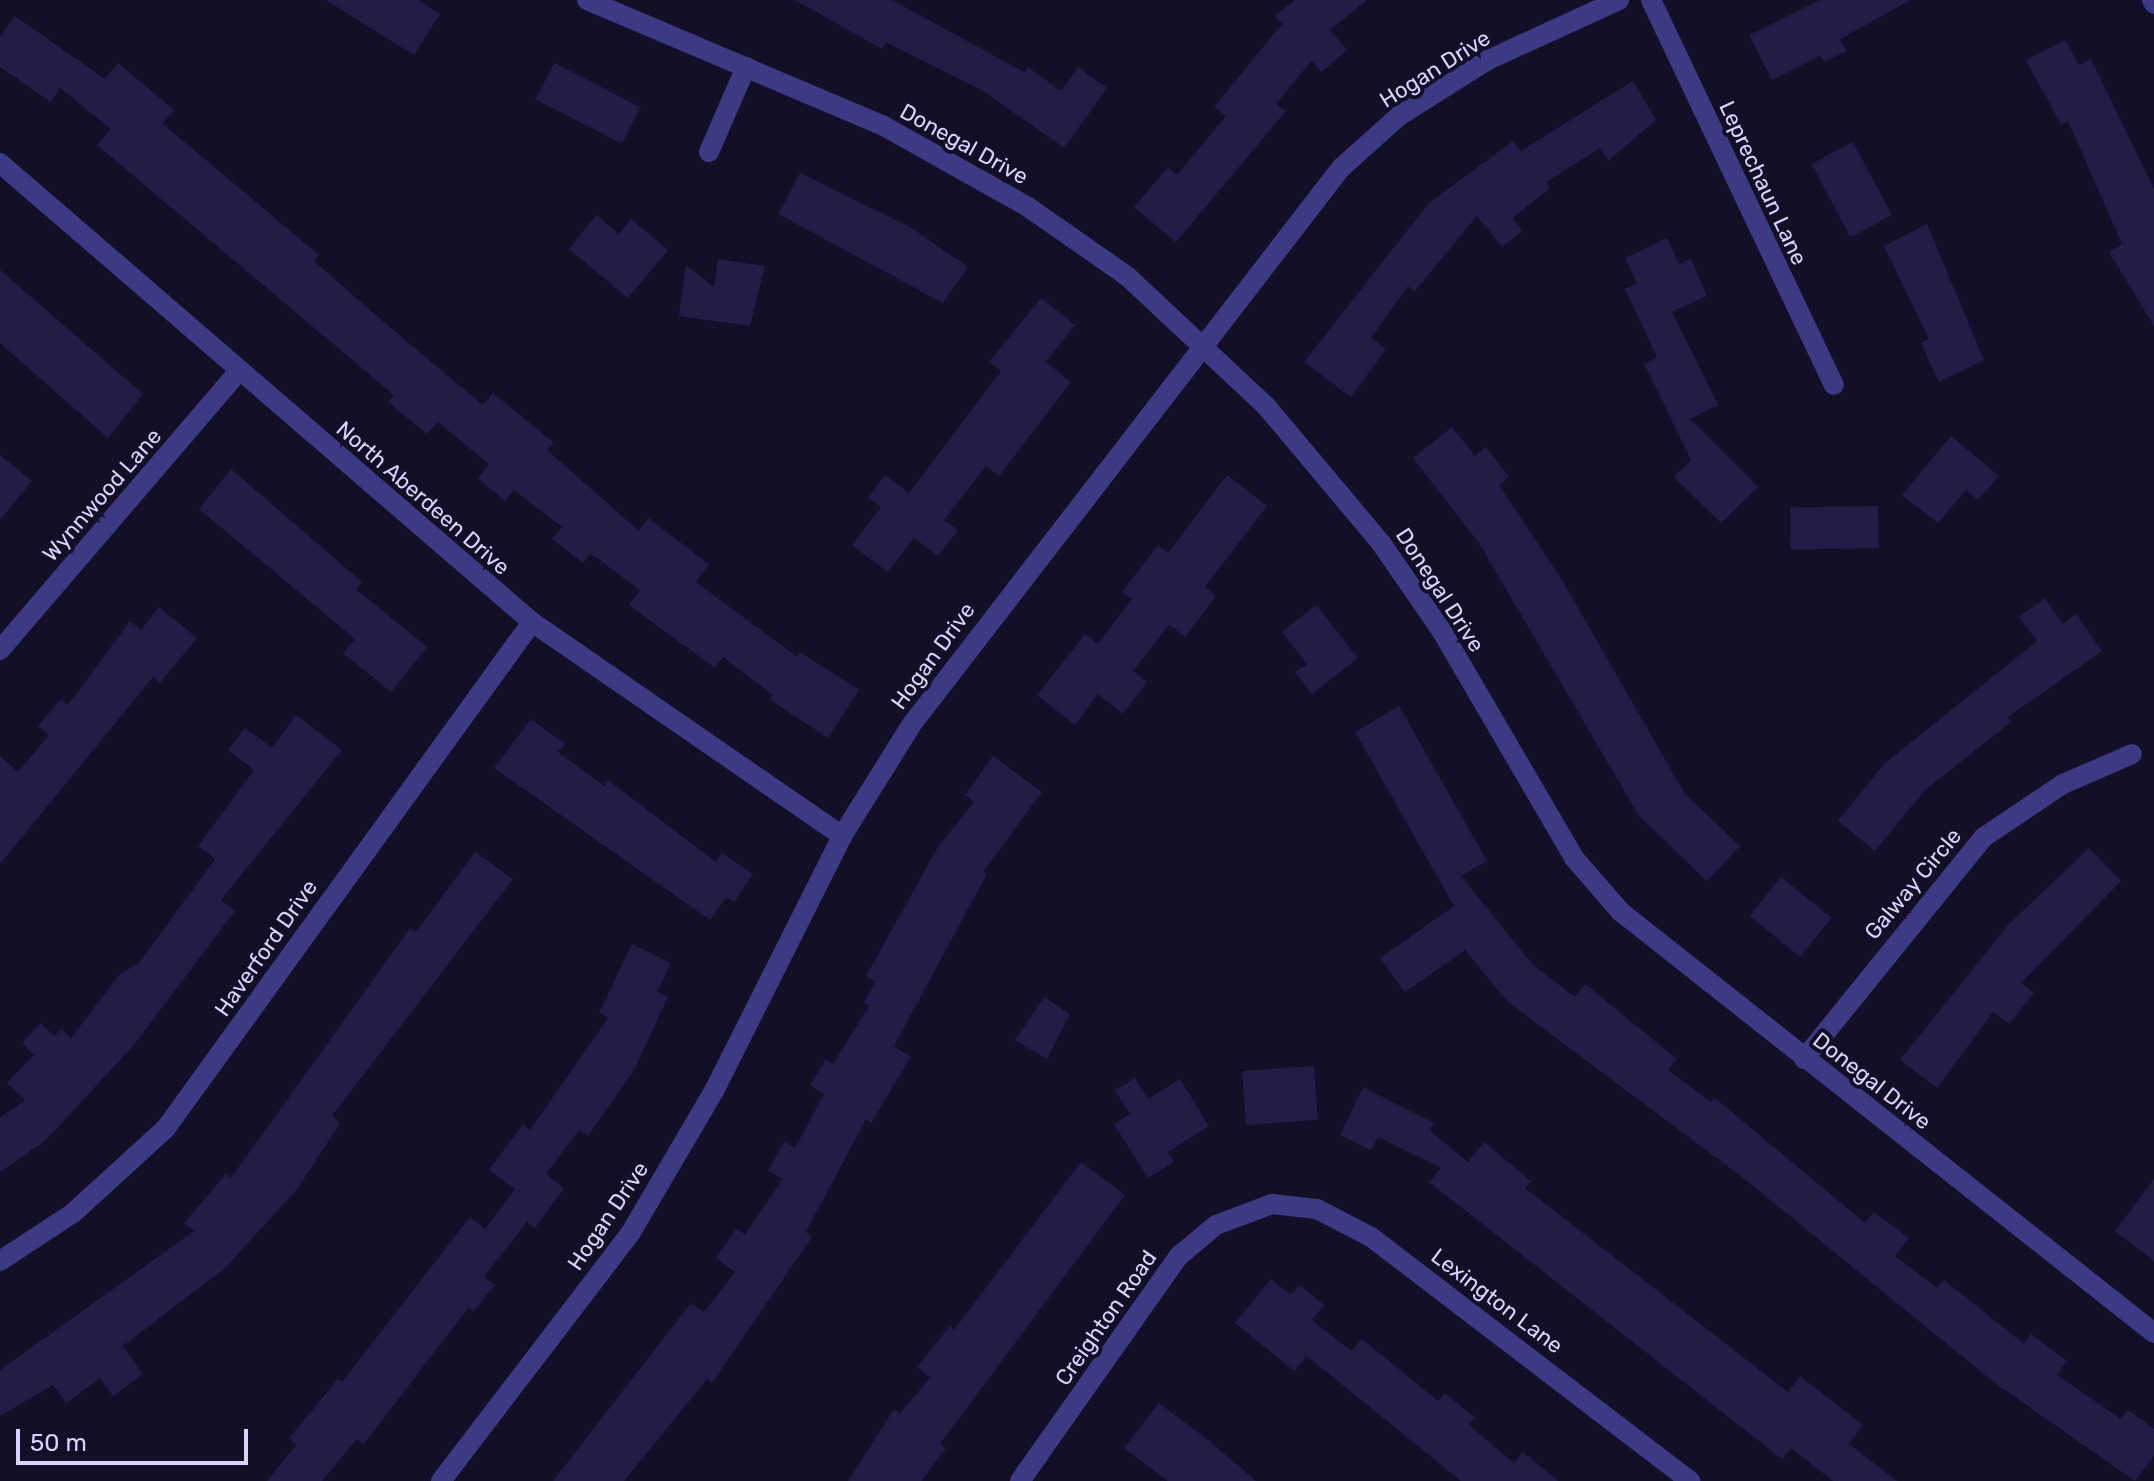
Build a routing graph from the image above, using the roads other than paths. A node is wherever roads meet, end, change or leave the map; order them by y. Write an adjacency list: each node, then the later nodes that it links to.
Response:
1 (587, 0): 4 (street, Donegal Drive)
2 (1619, 0): 7 (street, Hogan Drive)
3 (1651, 0): 9 (street, Leprechaun Lane)
4 (746, 67): 5 (street); 7 (street, Donegal Drive)
5 (709, 152)
6 (0, 163): 8 (street, North Aberdeen Drive)
7 (1204, 345): 13 (street, Hogan Drive); 14 (street, Donegal Drive)
8 (239, 371): 10 (street, North Aberdeen Drive); 11 (street, Wynnwood Lane)
9 (1834, 385)
10 (532, 622): 13 (street, North Aberdeen Drive); 16 (street, Haverford Drive)
11 (0, 650)
12 (2132, 754): 14 (street, Galway Circle)
13 (842, 836): 19 (street, Hogan Drive)
14 (1804, 1059): 17 (street, Donegal Drive)
15 (1255, 1210): 18 (street, Creighton Road); 20 (street, Lexington Lane)
16 (0, 1261)
17 (2154, 1333)
18 (1028, 1478)
19 (441, 1481)
20 (1690, 1481)

